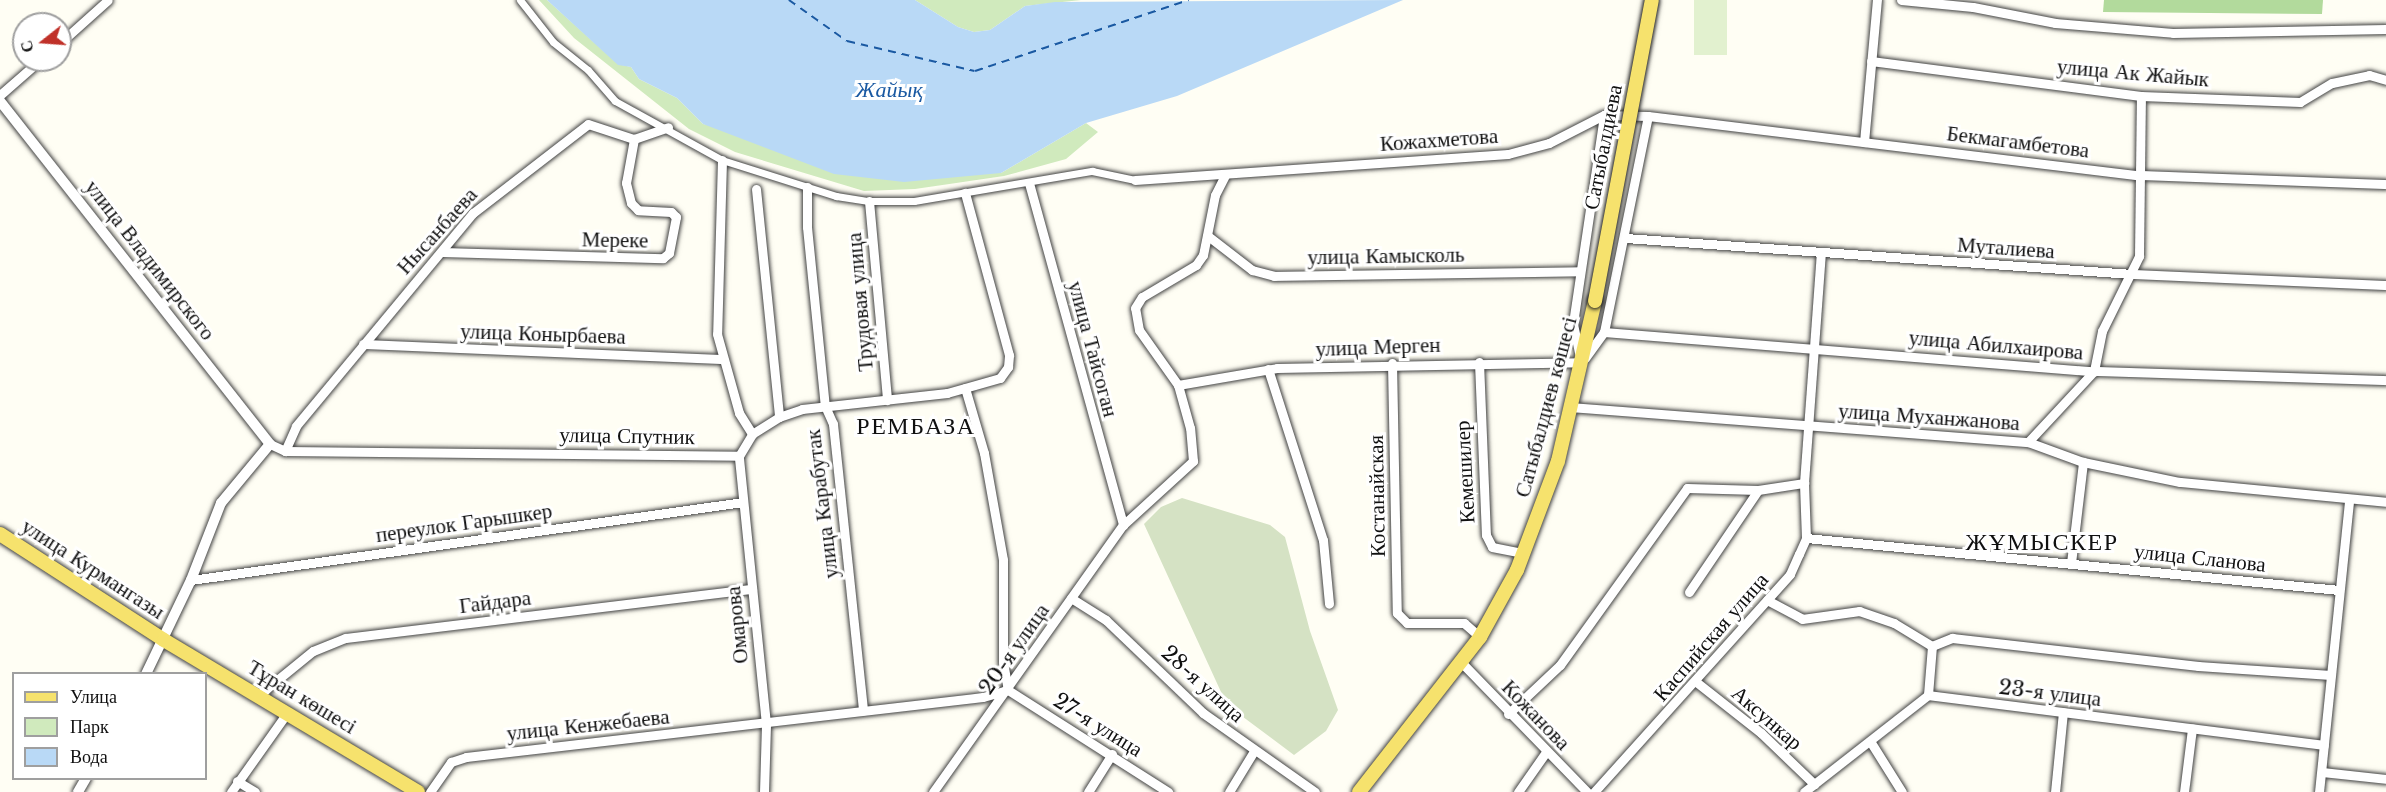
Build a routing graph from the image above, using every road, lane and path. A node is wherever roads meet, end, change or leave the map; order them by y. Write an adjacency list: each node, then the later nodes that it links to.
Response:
1 (108, 0): 7 (street)
2 (520, 0): 16 (street)
3 (1652, 0): 36 (main road, Сатыбалдиева, bridge)
4 (1877, 0): 8 (street)
5 (1901, 0): 6 (street)
6 (2386, 29)
7 (72, 32)
8 (1871, 61): 12 (street, улица Ак Жайык); 18 (street)
9 (26, 72): 11 (street)
10 (2386, 80): 12 (street, улица Ак Жайык)
11 (0, 95)
12 (2141, 96): 21 (street)
13 (0, 101): 56 (street, улица Владимирского)
14 (1604, 115): 15 (street, Кожахметова); 20 (street, Кожахметова); 33 (street)
15 (1648, 116): 18 (street, Бекмагамбетова); 30 (street)
16 (668, 128): 17 (street); 19 (street)
17 (634, 139): 31 (street, Нысанбаева); 31 (street, Мереке)
18 (1864, 142): 21 (street, Бекмагамбетова)
19 (722, 160): 25 (street); 40 (street)
20 (1226, 175): 22 (street, Кожахметова); 29 (street)
21 (2139, 175): 24 (street, Бекмагамбетова); 34 (street)
22 (1135, 180): 23 (street)
23 (1029, 183): 27 (street); 65 (street, улица Тайсоган)
24 (2386, 184)
25 (807, 187): 28 (street); 50 (street, улица Карабутак)
26 (756, 189): 52 (street)
27 (965, 193): 28 (street); 48 (street)
28 (869, 201): 49 (street, Трудовая улица)
29 (1208, 236): 33 (street, улица Камысколь); 47 (street)
30 (1625, 238): 32 (street, Муталиева); 37 (street)
31 (442, 252): 38 (street, Нысанбаева)
32 (1821, 254): 34 (street, Муталиева); 39 (street, Каспийская улица)
33 (1578, 271): 42 (street)
34 (2132, 274): 35 (street, Муталиева); 45 (street)
35 (2386, 285)
36 (1595, 301): 42 (main road, Сатыбалдиев көшесі)
37 (1604, 332): 39 (street, улица Абилхаирова); 42 (street)
38 (363, 344): 40 (street, улица Конырбаева); 57 (street, Нысанбаева)
39 (1812, 348): 45 (street, улица Абилхаирова); 53 (street, Каспийская улица)
40 (722, 359): 54 (street)
41 (1479, 362): 42 (street, улица Мерген); 43 (street, улица Мерген); 68 (street, Кемешилер)
42 (1581, 362): 51 (main road, Сатыбалдиев көшесі)
43 (1392, 363): 44 (street, улица Мерген); 77 (street, Костанайская)
44 (1268, 369): 47 (street, улица Мерген); 76 (street)
45 (2094, 371): 46 (street, улица Абилхаирова); 55 (street)
46 (2386, 380)
47 (1178, 385): 65 (street, 20-я улица)
48 (965, 388): 49 (street); 84 (street)
49 (887, 400): 50 (street)
50 (825, 405): 52 (street); 87 (street, улица Карабутак)
51 (1571, 407): 53 (street, улица Муханжанова); 68 (main road, Сатыбалдиев көшесі)
52 (778, 417): 54 (street)
53 (1808, 426): 55 (street, улица Муханжанова); 60 (street, Каспийская улица)
54 (752, 434): 58 (street)
55 (2028, 442): 59 (street, улица Муханжанова)
56 (270, 444): 57 (street, улица Спутник); 70 (street)
57 (285, 451): 58 (street, улица Спутник)
58 (739, 456): 63 (street, Омарова)
59 (2083, 462): 62 (street, улица Муханжанова); 69 (street)
60 (1804, 483): 61 (street); 67 (street, Каспийская улица)
61 (1758, 490): 73 (street); 90 (street)
62 (2349, 500): 64 (street, улица Муханжанова); 72 (street)
63 (743, 502): 70 (street, переулок Гарышкер); 71 (street, Омарова)
64 (2386, 502)
65 (1123, 525): 74 (street, 20-я улица)
66 (0, 534): 78 (main road, улица Курмангазы)
67 (1806, 538): 69 (street, улица Сланова); 75 (street, Каспийская улица)
68 (1524, 553): 77 (main road, Сатыбалдиев көшесі)
69 (2072, 563): 72 (street, улица Сланова)
70 (191, 580): 78 (street)
71 (752, 589): 85 (street, Гайдара); 91 (street, Омарова)
72 (2339, 590): 82 (street)
73 (1689, 592)
74 (1071, 598): 84 (street, 20-я улица); 95 (street, 28-я улица)
75 (1767, 600): 79 (street); 83 (street, Каспийская улица)
76 (1329, 604)
77 (1480, 636): 80 (main road, Сатыбалдиев көшесі)
78 (164, 640): 81 (street); 85 (main road, Тұран көшесі)
79 (1932, 646): 82 (street); 86 (street)
80 (1461, 662): 90 (street, Кожанова); 112 (main road, Сатыбалдиев көшесі)
81 (147, 672)
82 (2331, 675): 94 (street)
83 (1695, 681): 101 (street, Аксункар); 115 (street, Каспийская улица)
84 (1008, 690): 87 (street, улица Кенжебаева); 97 (street, 27-я улица); 107 (street, 20-я улица)
85 (260, 694): 89 (main road, Тұран көшесі)
86 (1928, 695): 88 (street, 23-я улица); 93 (street)
87 (863, 710): 91 (street, улица Кенжебаева)
88 (2063, 712): 92 (street, 23-я улица); 118 (street)
89 (287, 713): 100 (street); 104 (main road, Тұран көшесі)
90 (1508, 714): 96 (street, Кожанова)
91 (766, 724): 105 (street, улица Кенжебаева); 106 (street, Омарова)
92 (2192, 729): 94 (street, 23-я улица); 119 (street)
93 (1870, 741): 101 (street); 117 (street)
94 (2324, 745): 98 (street)
95 (1254, 750): 110 (street); 111 (street, 28-я улица)
96 (1546, 752): 113 (street); 114 (street, Кожанова)
97 (1112, 754): 108 (street); 109 (street, 27-я улица)
98 (2322, 772): 99 (street); 120 (street)
99 (2386, 779)
100 (237, 782): 102 (street); 103 (street)
101 (1814, 784): 116 (street)
102 (231, 792)
103 (255, 792)
104 (418, 792)
105 (430, 792)
106 (764, 792)
107 (933, 792)
108 (1088, 792)
109 (1168, 792)
110 (1229, 792)
111 (1315, 792)
112 (1359, 792)
113 (1518, 792)
114 (1587, 792)
115 (1594, 792)
116 (1804, 792)
117 (1902, 792)
118 (2055, 792)
119 (2184, 792)
120 (2319, 792)

